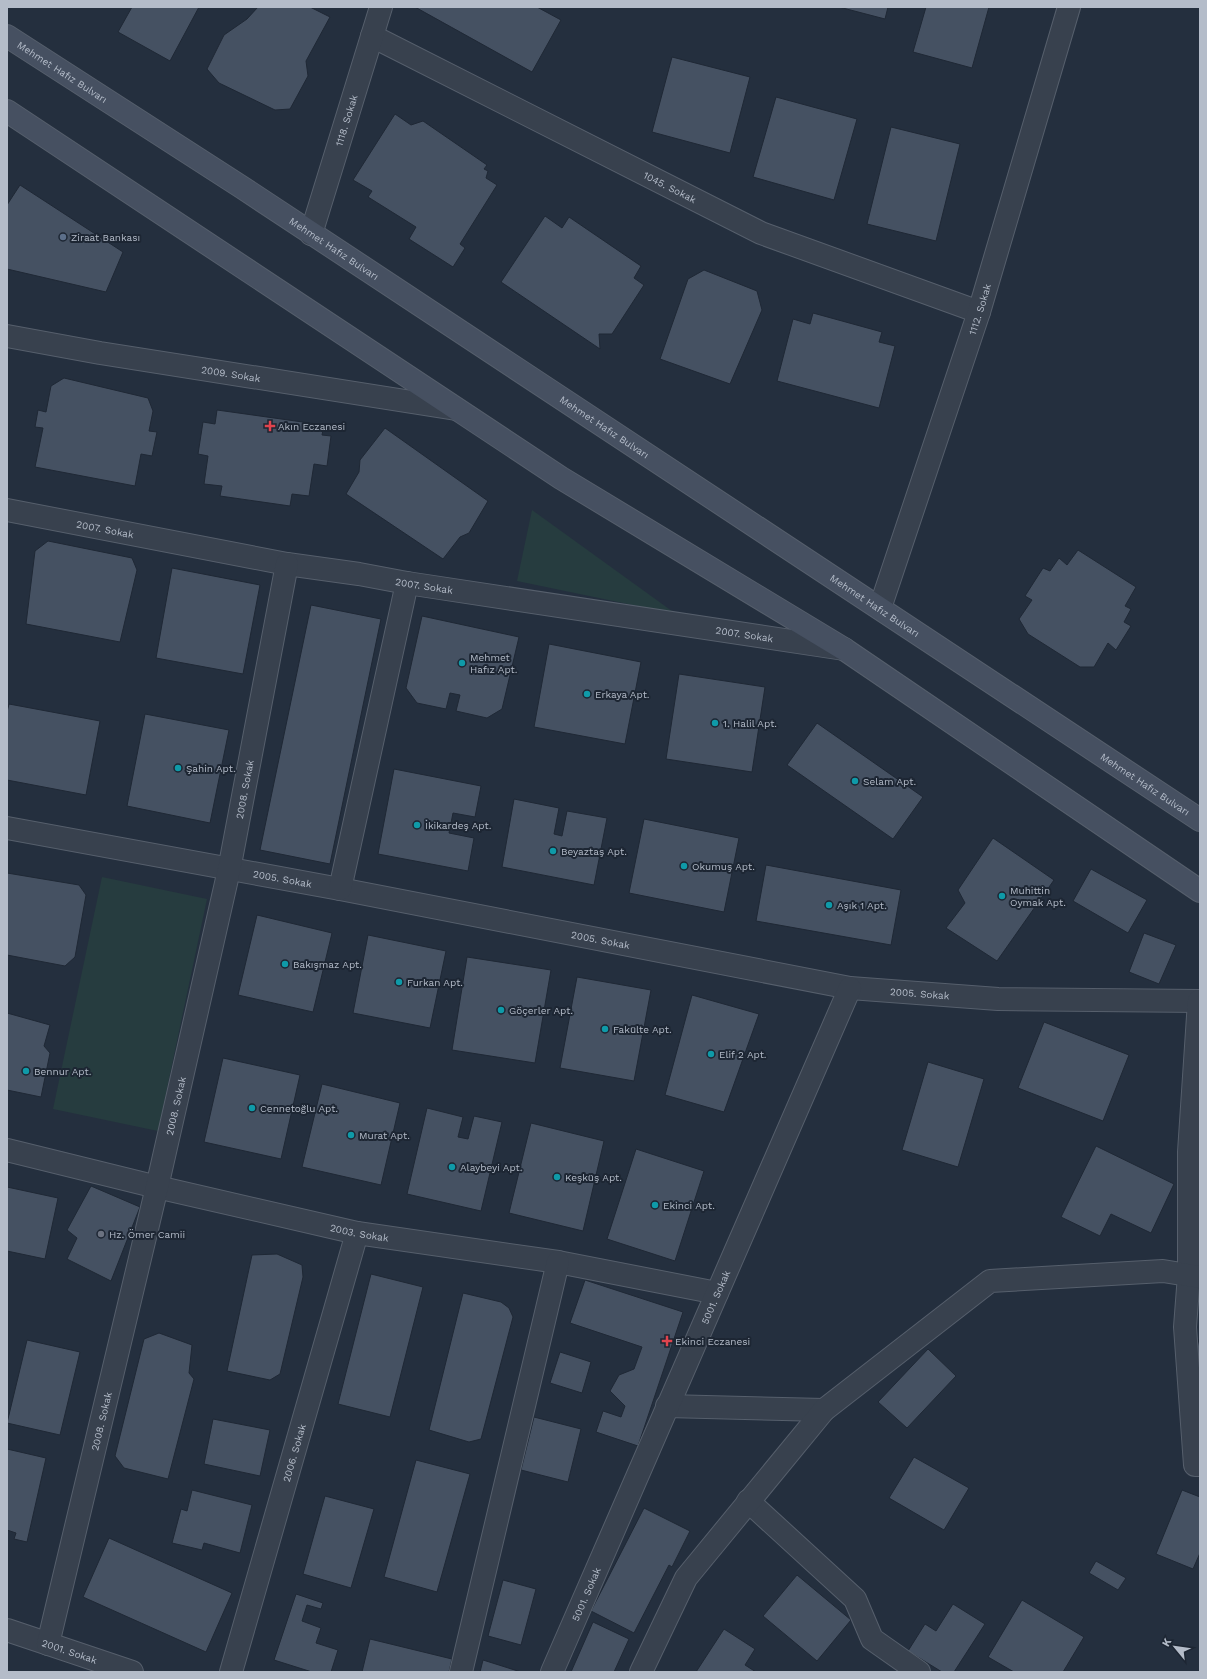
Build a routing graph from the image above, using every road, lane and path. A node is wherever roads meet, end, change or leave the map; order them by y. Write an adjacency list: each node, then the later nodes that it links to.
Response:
1 (381, 7): 4 (street, 1118. Sokak)
2 (1069, 7): 7 (street, 1112. Sokak)
3 (7, 36): 6 (main road, Mehmet Hafız Bulvarı)
4 (372, 36): 6 (street, 1118. Sokak); 7 (street, 1045. Sokak)
5 (7, 111): 9 (main road)
6 (311, 234): 13 (main road, Mehmet Hafız Bulvarı)
7 (979, 312): 13 (street, 1112. Sokak)
8 (7, 336): 9 (street, 2009. Sokak)
9 (456, 408): 14 (main road)
10 (7, 510): 11 (street, 2007. Sokak)
11 (287, 564): 12 (street, 2007. Sokak); 17 (street, 2008. Sokak)
12 (406, 583): 14 (street, 2007. Sokak); 18 (street)
13 (880, 608): 15 (main road, Mehmet Hafız Bulvarı)
14 (844, 649): 19 (main road)
15 (1200, 820)
16 (7, 828): 17 (street, 2005. Sokak)
17 (229, 870): 18 (street, 2005. Sokak); 24 (street, 2008. Sokak)
18 (340, 890): 20 (street, 2005. Sokak)
19 (1200, 891)
20 (850, 988): 21 (street, 2005. Sokak); 28 (street, 5001. Sokak)
21 (1200, 1001): 23 (street)
22 (7, 1150): 24 (street, 2003. Sokak)
23 (1195, 1153): 27 (street)
24 (157, 1187): 25 (street, 2003. Sokak); 35 (street, 2008. Sokak)
25 (357, 1233): 26 (street, 2003. Sokak); 37 (street, 2006. Sokak)
26 (558, 1262): 28 (street, 2003. Sokak); 38 (street)
27 (1194, 1276): 29 (street); 31 (street)
28 (716, 1294): 30 (street, 5001. Sokak)
29 (1192, 1329): 32 (street)
30 (668, 1406): 31 (street); 39 (street, 5001. Sokak)
31 (824, 1410): 33 (street)
32 (1200, 1465)
33 (748, 1502): 40 (street); 41 (street)
34 (7, 1630): 35 (street, 2001. Sokak)
35 (48, 1644): 36 (street, 2001. Sokak)
36 (132, 1672)
37 (231, 1672)
38 (461, 1672)
39 (552, 1672)
40 (641, 1672)
41 (919, 1672)

